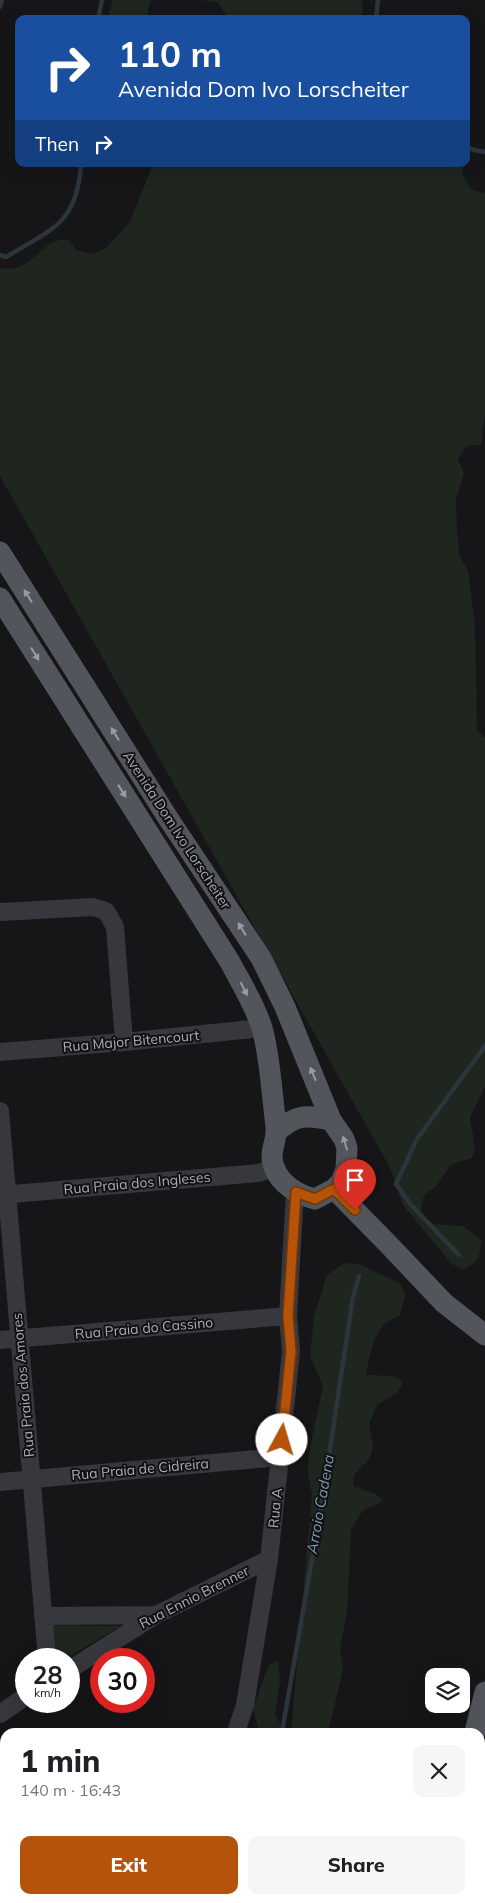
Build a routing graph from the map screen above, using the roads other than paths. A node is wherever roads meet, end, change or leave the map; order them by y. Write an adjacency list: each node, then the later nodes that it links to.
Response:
1 (0, 552): 8 (main road, Avenida Dom Ivo Lorscheiter, one-way to 1)
2 (0, 598): 4 (main road, Avenida Dom Ivo Lorscheiter, one-way to 4)
3 (0, 912): 5 (street)
4 (262, 1028): 5 (street, Rua Major Bitencourt); 9 (main road, Avenida Dom Ivo Lorscheiter)
5 (124, 1042): 6 (street, Rua Major Bitencourt)
6 (0, 1052)
7 (0, 1111): 13 (street, Rua Praia dos Amores)
8 (331, 1120): 9 (main road); 11 (main road, Avenida Dom Ivo Lorscheiter, one-way to 8)
9 (276, 1132): 10 (main road, Avenida Dom Ivo Lorscheiter)
10 (274, 1168): 12 (main road); 13 (street, Rua Praia dos Ingleses)
11 (334, 1189): 12 (main road); 15 (main road)
12 (296, 1192): 14 (street, Rua A)
13 (4, 1195): 16 (street, Rua Praia dos Amores)
14 (288, 1316): 16 (street, Rua Praia do Cassino); 18 (street, Rua A)
15 (485, 1335)
16 (19, 1338): 17 (street, Rua Praia do Cassino); 19 (street, Rua Praia dos Amores)
17 (0, 1340)
18 (280, 1457): 19 (street, Rua Praia de Cidreira); 21 (street, Rua A)
19 (31, 1479): 20 (street, Rua Praia de Cidreira); 23 (street, Rua Praia dos Amores)
20 (0, 1482)
21 (269, 1559): 22 (street, Rua Ennio Brenner); 29 (street, Rua A)
22 (156, 1615): 23 (street); 25 (street, Rua Ennio Brenner)
23 (43, 1616): 24 (street, Rua Praia dos Amores)
24 (45, 1648)
25 (80, 1663)
26 (485, 1692): 30 (main road)
27 (15, 1704): 28 (street)
28 (0, 1714)
29 (237, 1728)
30 (476, 1728)

